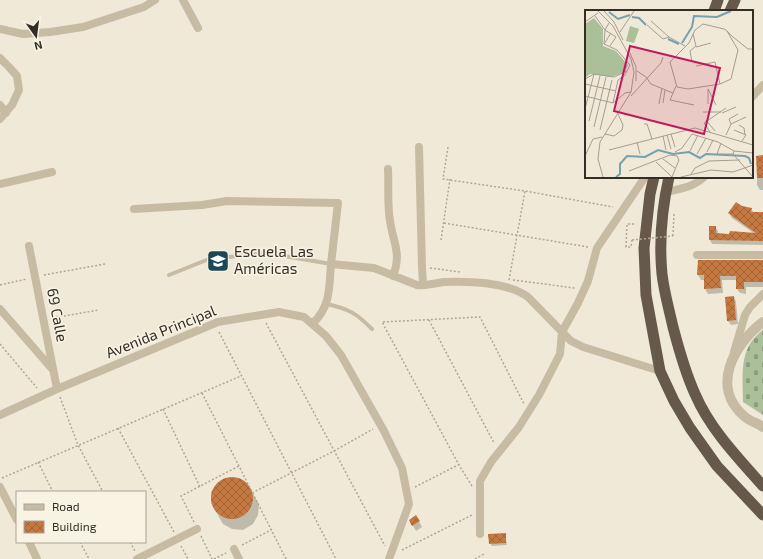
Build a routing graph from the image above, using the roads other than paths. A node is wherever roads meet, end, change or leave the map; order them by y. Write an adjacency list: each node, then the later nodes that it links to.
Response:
1 (155, 0): 7 (street)
2 (183, 0): 8 (street)
3 (718, 0): 5 (highway)
4 (735, 0): 6 (highway)
5 (714, 10)
6 (730, 10)
7 (0, 28)
8 (198, 28)
9 (0, 58): 13 (street)
10 (763, 85): 11 (street)
11 (753, 97)
12 (0, 105): 13 (street)
13 (6, 113): 14 (street)
14 (0, 119)
15 (419, 146): 31 (street)
16 (388, 168): 30 (street)
17 (52, 172): 22 (street)
18 (644, 178): 38 (street)
19 (654, 178): 41 (highway)
20 (669, 178): 23 (highway)
21 (703, 178): 23 (street)
22 (0, 184)
23 (666, 192): 45 (highway)
24 (134, 209): 28 (street)
25 (29, 246): 40 (street, 69 Calle)
26 (697, 255): 27 (street)
27 (763, 255)
28 (331, 264): 29 (lane); 30 (street); 33 (street)
29 (170, 275)
30 (393, 276): 31 (street)
31 (424, 286): 38 (street)
32 (763, 294): 39 (street)
33 (327, 304): 36 (street); 37 (lane)
34 (0, 309): 40 (street)
35 (763, 322): 39 (street)
36 (313, 324): 42 (street, Avenida Principal); 53 (street, Avenida Principal)
37 (372, 329)
38 (562, 332): 41 (street); 50 (street)
39 (733, 357): 44 (street)
40 (53, 370): 42 (street, 69 Calle)
41 (660, 370): 47 (highway)
42 (57, 389): 43 (street, Avenida Principal)
43 (0, 415)
44 (763, 427)
45 (763, 486)
46 (0, 487): 48 (street)
47 (763, 515)
48 (16, 518)
49 (198, 529): 55 (street)
50 (480, 534)
51 (29, 543): 54 (street)
52 (234, 549): 56 (street)
53 (389, 557)
54 (37, 559)
55 (137, 559)
56 (239, 559)

